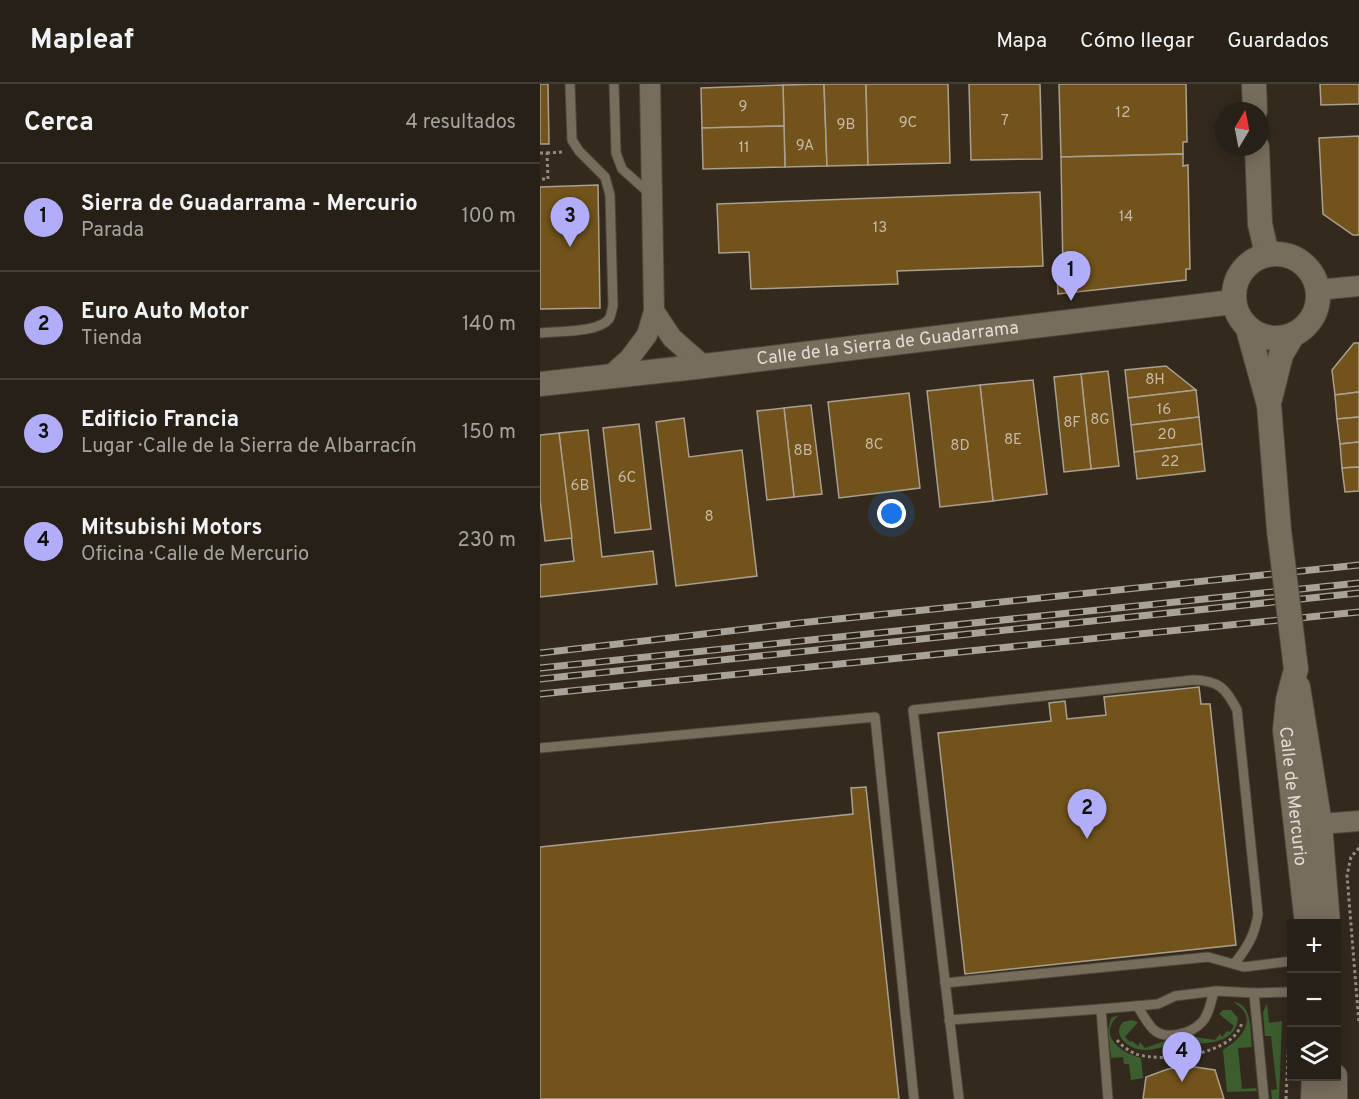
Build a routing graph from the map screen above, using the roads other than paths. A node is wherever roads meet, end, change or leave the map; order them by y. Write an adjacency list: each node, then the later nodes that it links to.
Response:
1 (570, 84): 14 (lane)
2 (614, 84): 7 (lane)
3 (650, 84): 7 (street)
4 (1254, 84): 5 (street)
5 (1255, 102)
6 (1257, 156): 8 (street)
7 (652, 195): 12 (street)
8 (1268, 254): 10 (street); 11 (street)
9 (1359, 286): 10 (street)
10 (1318, 290): 15 (street)
11 (1233, 302): 13 (street); 16 (street, Calle de la Sierra de Guadarrama)
12 (654, 311): 16 (street); 17 (street)
13 (1248, 329): 15 (street); 19 (street)
14 (540, 333)
15 (1292, 336): 19 (street)
16 (704, 366): 17 (street, Calle de la Sierra de Guadarrama)
17 (609, 377): 18 (street, Calle de la Sierra de Guadarrama)
18 (540, 384)
19 (1269, 405): 20 (street, Calle de Mercurio, bridge)
20 (1296, 669): 22 (street, Calle de Mercurio); 24 (street, Calle de Mercurio)
21 (540, 748): 38 (lane)
22 (1290, 774): 24 (street); 25 (street, Calle de Mercurio)
23 (1359, 821): 24 (street)
24 (1320, 824): 25 (street); 27 (street, Calle de Mercurio)
25 (1302, 878): 26 (street, Calle de Mercurio)
26 (1306, 919)
27 (1328, 919)
28 (1287, 962): 29 (lane)
29 (1234, 964): 30 (lane); 30 (lane)
30 (945, 983): 36 (lane)
31 (1214, 991): 33 (lane); 34 (lane); 34 (lane)
32 (1287, 992): 33 (lane)
33 (1254, 993): 41 (lane)
34 (1137, 1006): 35 (lane)
35 (1101, 1009): 36 (lane); 40 (lane)
36 (949, 1020): 39 (lane)
37 (1332, 1088): 42 (street)
38 (914, 1099)
39 (959, 1099)
40 (1108, 1099)
41 (1264, 1099)
42 (1313, 1099)

